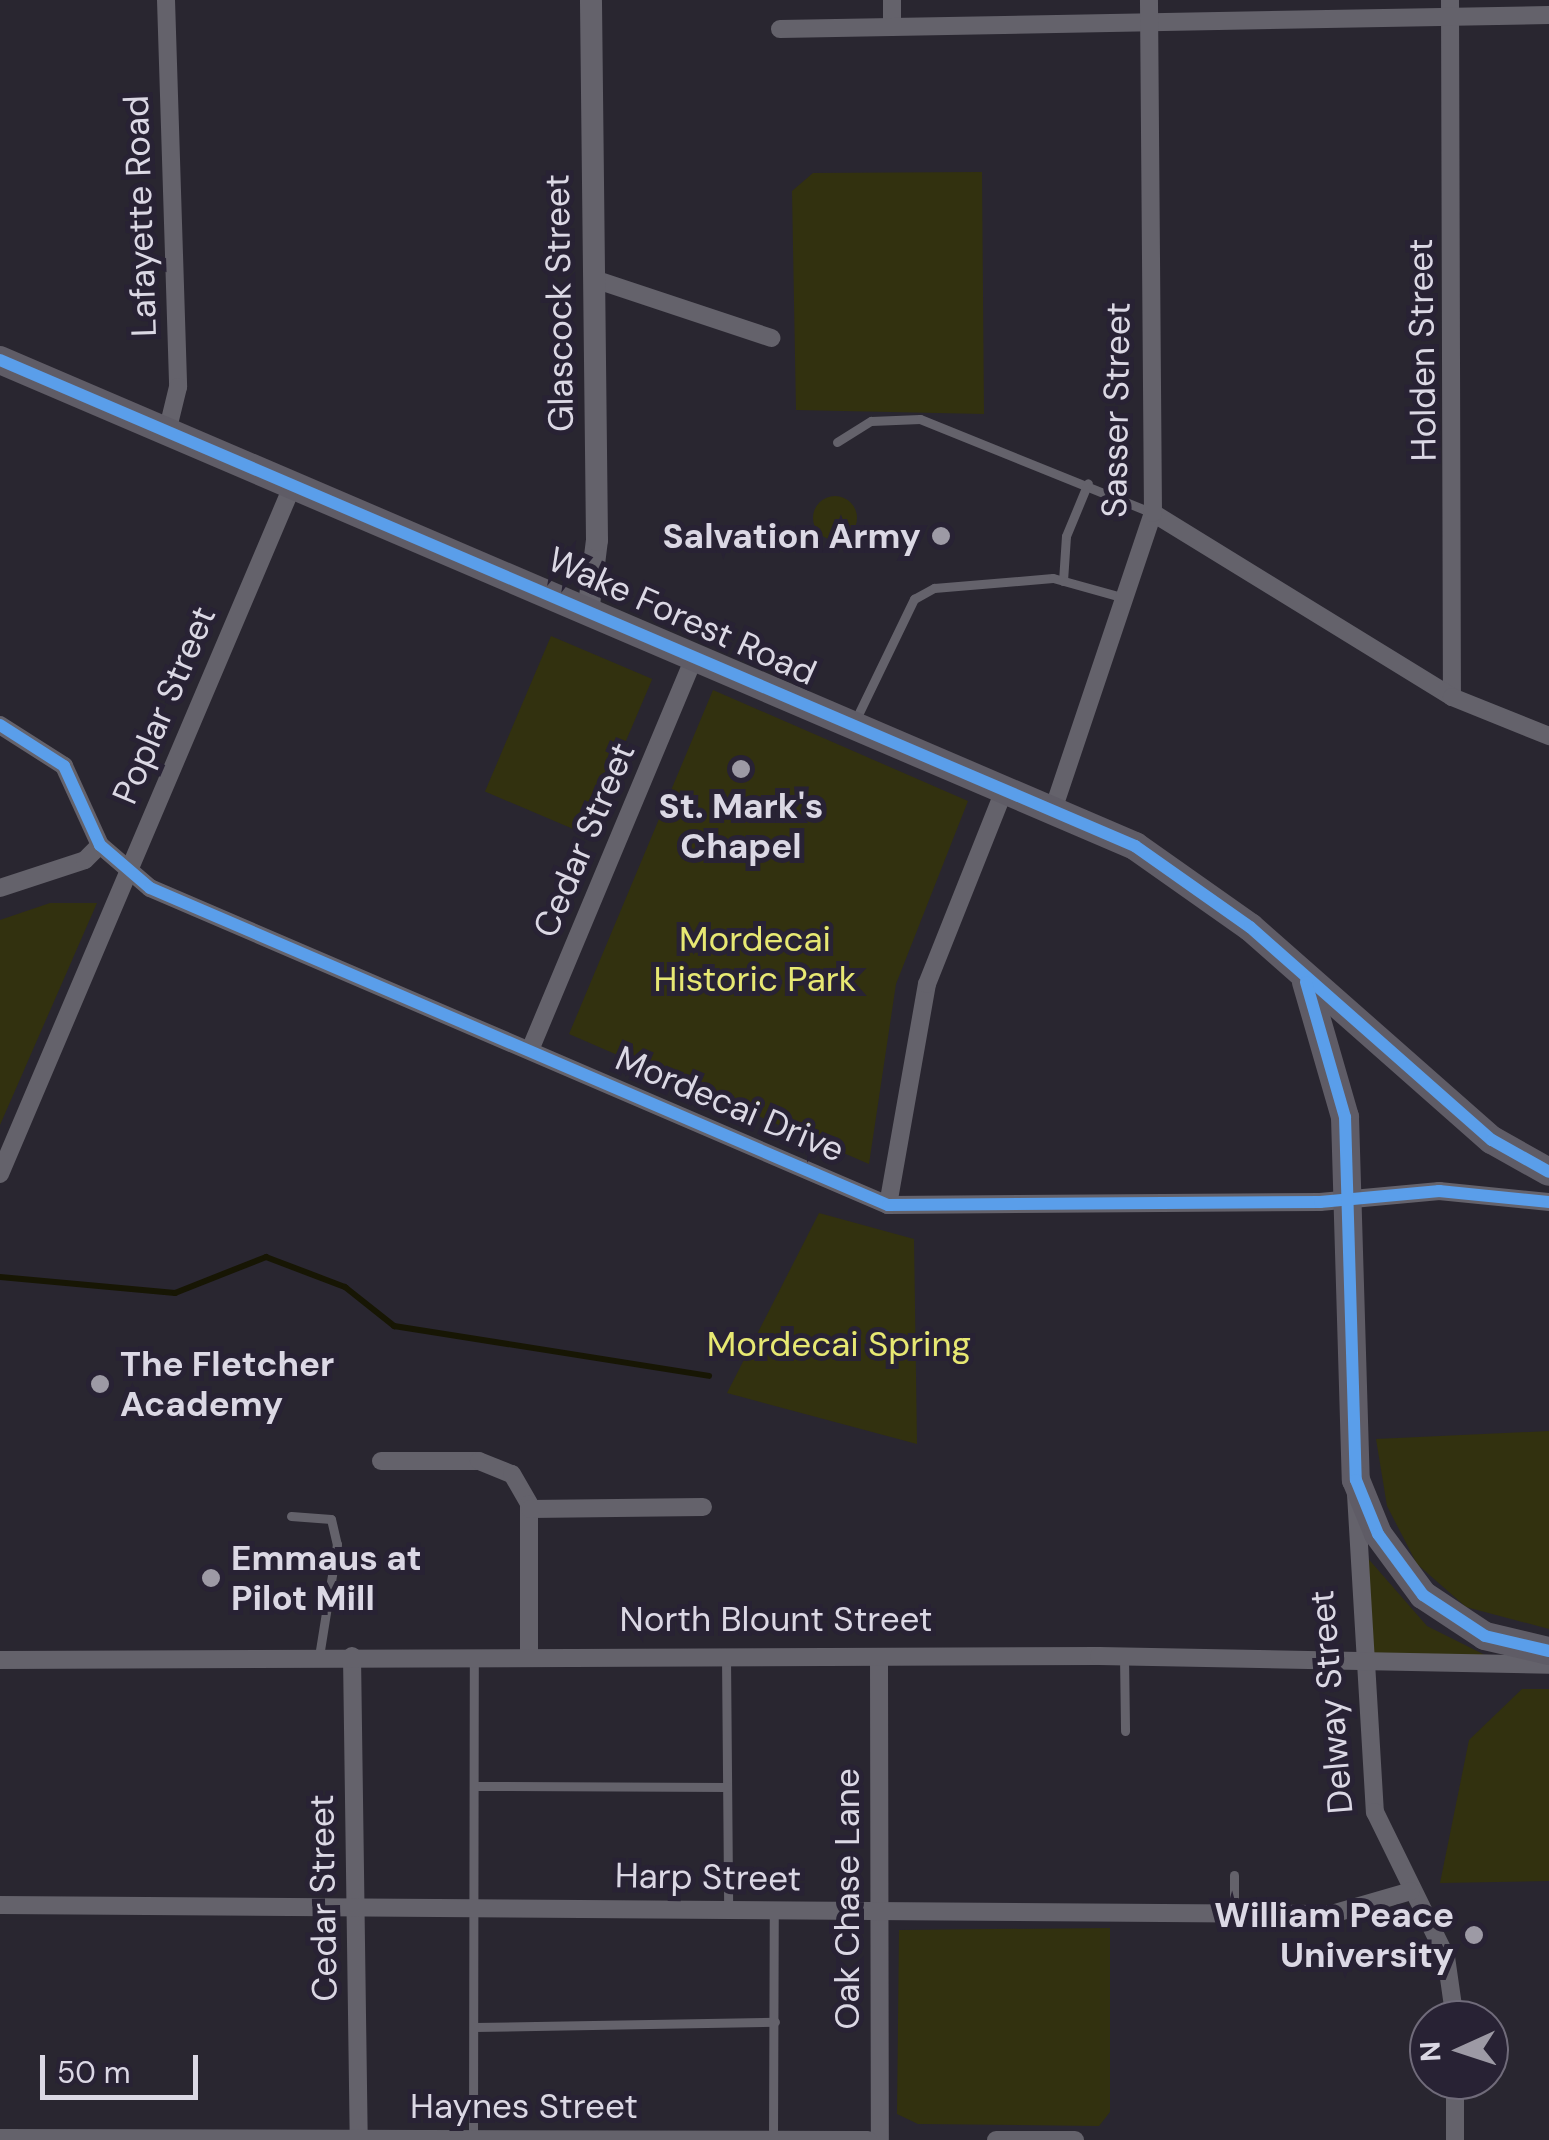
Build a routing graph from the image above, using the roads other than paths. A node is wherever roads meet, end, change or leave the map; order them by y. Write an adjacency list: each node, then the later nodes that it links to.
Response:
1 (166, 0): 13 (street, Lafayette Road)
2 (590, 0): 10 (street, Glascock Street)
3 (892, 0): 8 (street)
4 (1149, 0): 7 (street, Sasser Street)
5 (1450, 8): 6 (street); 7 (street); 22 (street, Holden Street)
6 (1549, 15)
7 (1150, 22): 8 (street); 17 (street, Sasser Street)
8 (892, 26): 9 (street)
9 (780, 28)
10 (594, 279): 11 (street); 20 (street, Glascock Street)
11 (771, 338)
12 (0, 360): 13 (main road, Wake Forest Road)
13 (168, 428): 15 (main road, Wake Forest Road)
14 (837, 442): 16 (lane)
15 (294, 482): 20 (main road, Wake Forest Road); 29 (street, Poplar Street)
16 (1088, 483): 17 (lane); 18 (lane)
17 (1153, 513): 19 (street, Sasser Street); 22 (street)
18 (1063, 580): 19 (lane); 23 (lane)
19 (1125, 598): 27 (street, Sasser Street)
20 (589, 605): 21 (main road, Wake Forest Road)
21 (696, 654): 23 (main road, Wake Forest Road); 32 (street, Cedar Street)
22 (1452, 697): 25 (street)
23 (854, 724): 26 (main road, Wake Forest Road)
24 (0, 725): 28 (street, Mordecai Drive)
25 (1549, 736)
26 (1004, 788): 27 (main road, Wake Forest Road); 37 (street)
27 (1054, 808): 31 (main road, Wake Forest Road)
28 (100, 844): 29 (street, Mordecai Drive); 30 (street)
29 (132, 874): 32 (street, Mordecai Drive); 34 (street, Poplar Street)
30 (0, 888)
31 (1306, 982): 33 (main road, Wake Forest Road); 35 (main road, Wake Forest Road)
32 (530, 1050): 37 (street, Mordecai Drive)
33 (1549, 1172)
34 (0, 1174)
35 (1348, 1198): 36 (street, Mordecai Drive); 37 (street, Mordecai Drive); 39 (main road, Delway Street)
36 (1549, 1202)
37 (888, 1205)
38 (381, 1461): 40 (street)
39 (1354, 1469): 43 (main road); 53 (street, Delway Street)
40 (530, 1508): 41 (street); 47 (street)
41 (703, 1508)
42 (291, 1516): 44 (lane)
43 (1549, 1651)
44 (318, 1656): 45 (street, North Blount Street); 51 (street, North Blount Street)
45 (352, 1656): 46 (street, North Blount Street); 60 (street, Cedar Street)
46 (474, 1656): 47 (street, North Blount Street); 55 (lane)
47 (529, 1656): 49 (street, North Blount Street)
48 (1124, 1656): 50 (street, North Blount Street); 53 (street, North Blount Street); 54 (lane)
49 (726, 1657): 50 (street, North Blount Street); 56 (lane)
50 (880, 1658): 64 (street, Oak Chase Lane)
51 (0, 1660)
52 (1549, 1665): 53 (street, North Blount Street)
53 (1362, 1666): 58 (street, Delway Street)
54 (1125, 1731)
55 (474, 1786): 56 (lane); 61 (lane)
56 (727, 1787): 62 (lane)
57 (1234, 1875): 65 (lane)
58 (1411, 1891): 65 (street, Harp Street); 66 (street, Delway Street)
59 (0, 1905): 60 (street, Harp Street)
60 (356, 1905): 61 (street, Harp Street); 71 (street, Cedar Street)
61 (474, 1906): 62 (street, Harp Street); 68 (lane)
62 (728, 1910): 63 (street, Harp Street)
63 (774, 1910): 64 (street, Harp Street); 67 (lane)
64 (880, 1911): 65 (street, Harp Street); 75 (street, Oak Chase Lane)
65 (1234, 1913)
66 (1452, 2000)
67 (775, 2022): 68 (lane); 72 (lane)
68 (474, 2027): 73 (lane)
69 (1455, 2100): 78 (street)
70 (0, 2138): 71 (street, Haynes Street)
71 (359, 2139): 73 (street, Haynes Street)
72 (773, 2139): 73 (street, Haynes Street); 74 (street, Haynes Street)
73 (472, 2140)
74 (868, 2140)
75 (880, 2140)
76 (996, 2140): 77 (street)
77 (1075, 2140)
78 (1455, 2140)

